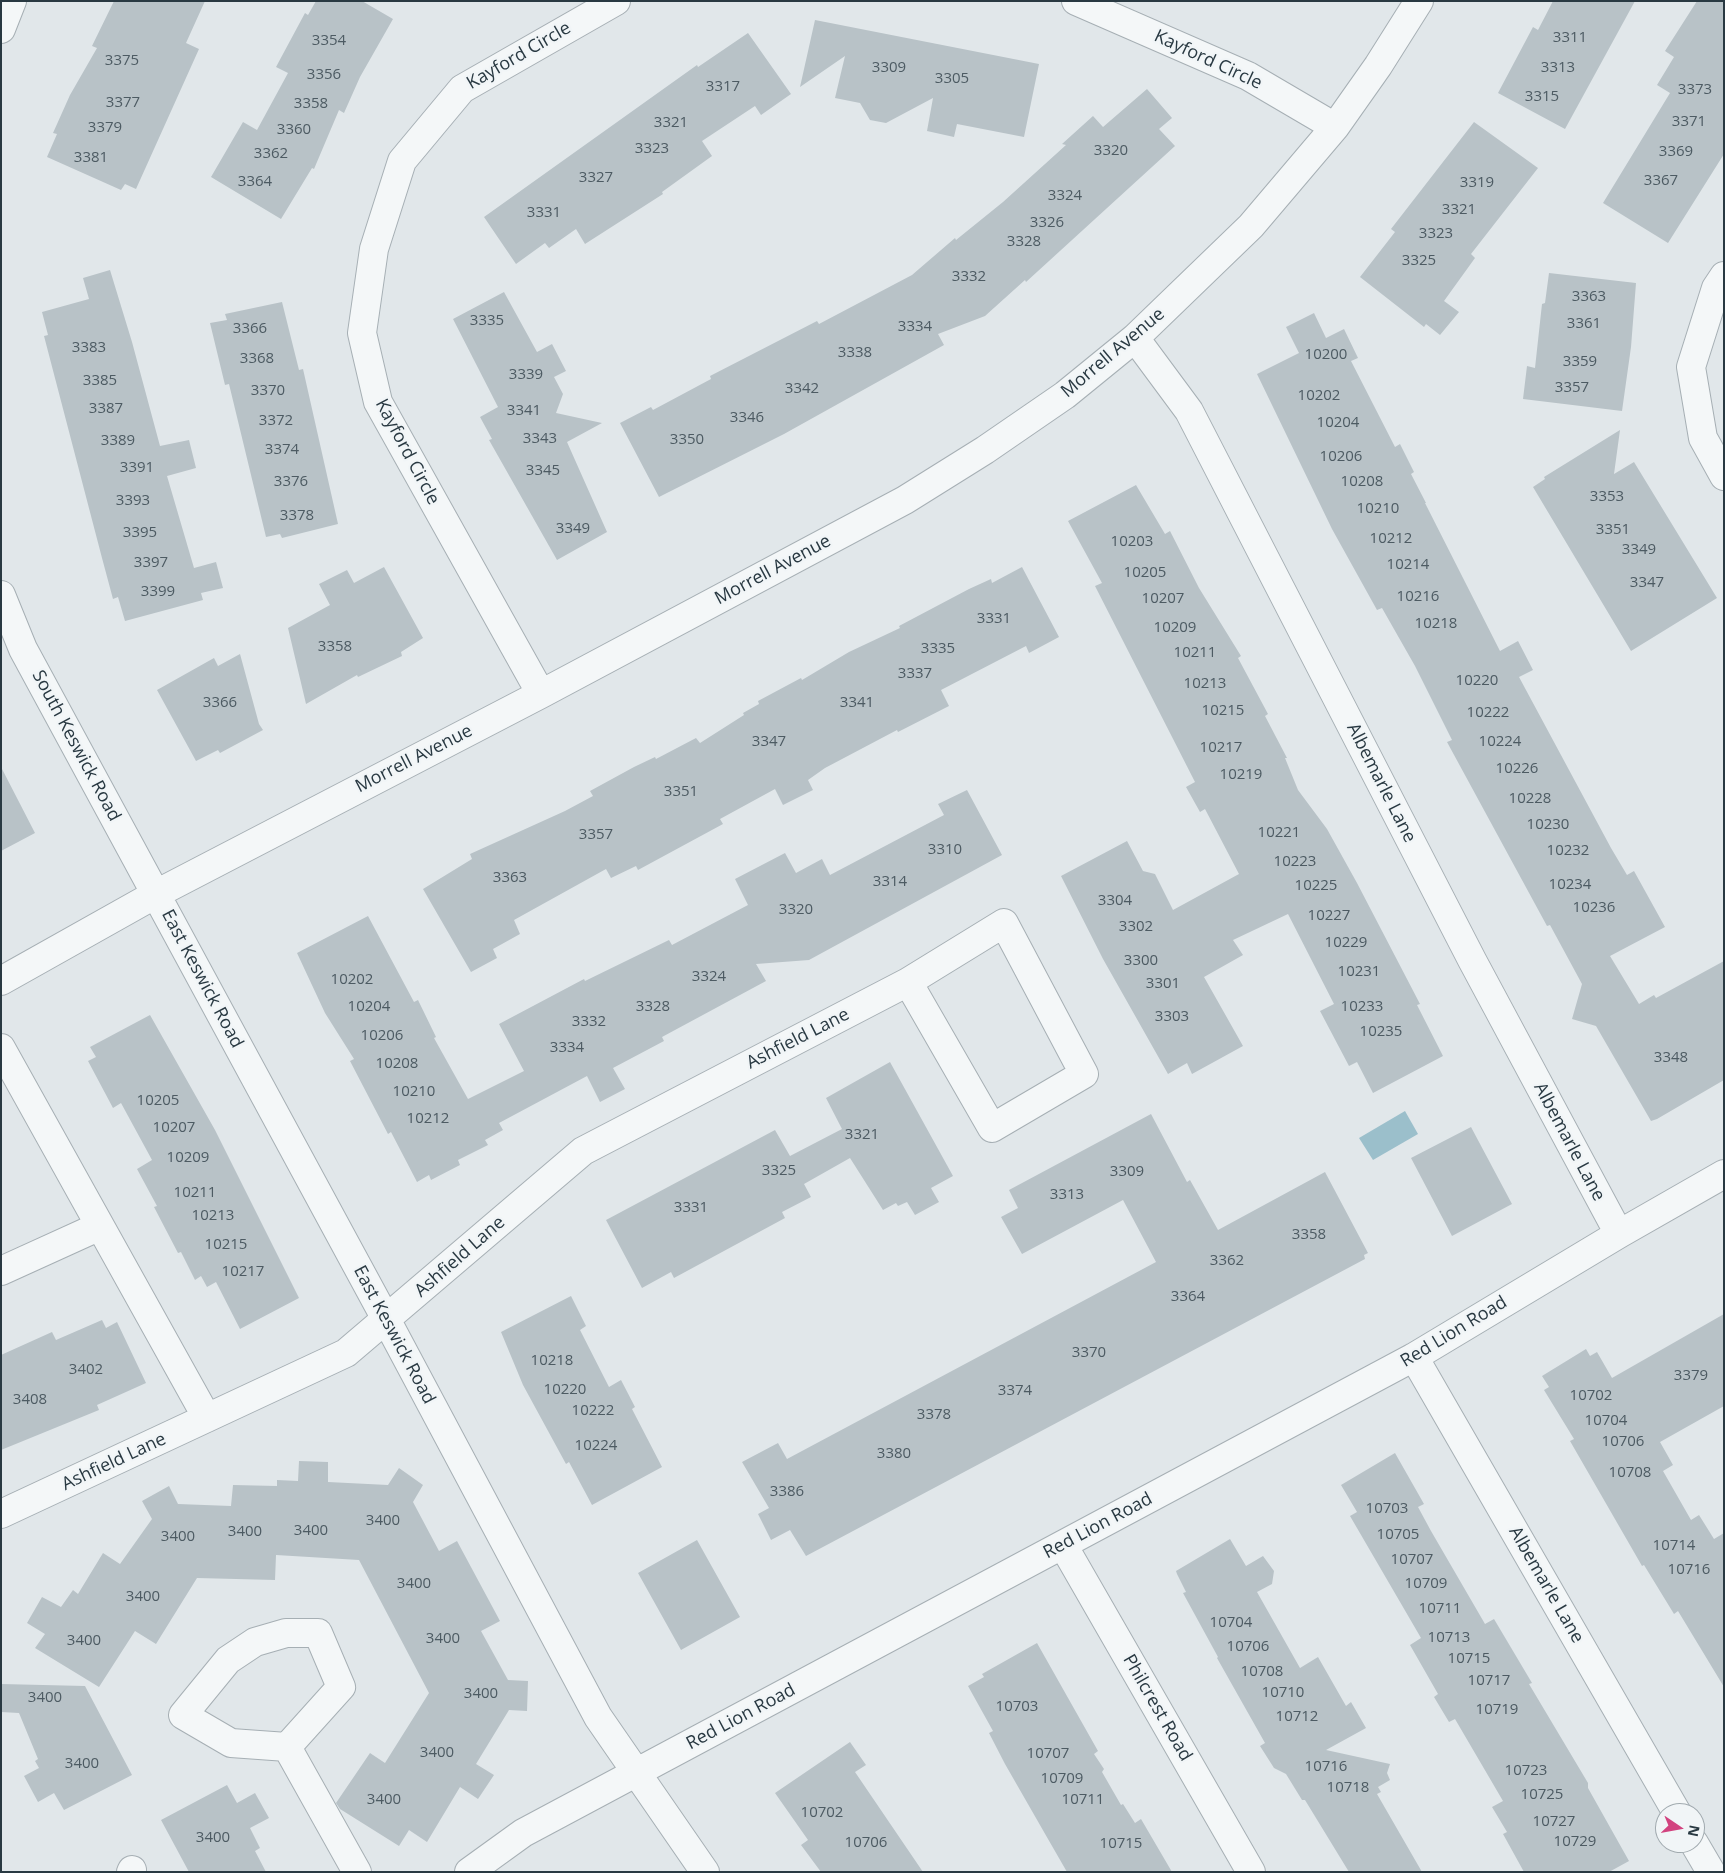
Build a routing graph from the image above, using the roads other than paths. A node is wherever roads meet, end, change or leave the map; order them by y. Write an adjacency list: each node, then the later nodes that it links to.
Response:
1 (12, 1): 5 (street)
2 (616, 1): 11 (street, Kayford Circle)
3 (1076, 1): 6 (street, Kayford Circle)
4 (1419, 1): 6 (street, Morrell Avenue)
5 (1, 29)
6 (1335, 127): 8 (street, Morrell Avenue)
7 (1724, 276): 9 (street)
8 (1135, 338): 11 (street, Morrell Avenue); 18 (street, Albemarle Lane)
9 (1724, 476)
10 (1, 595): 12 (street, South Keswick Road)
11 (541, 694): 12 (street, Morrell Avenue)
12 (156, 894): 13 (street, Morrell Avenue); 20 (street, East Keswick Road)
13 (1, 981)
14 (908, 982): 14 (street, Ashfield Lane); 20 (street, Ashfield Lane)
15 (1, 1048): 17 (street)
16 (1724, 1174): 18 (street, Red Lion Road)
17 (100, 1226): 19 (street); 22 (street)
18 (1618, 1234): 21 (street, Red Lion Road)
19 (1, 1271)
20 (387, 1321): 22 (street, Ashfield Lane); 26 (street, East Keswick Road)
21 (1414, 1357): 24 (street, Red Lion Road); 27 (street, Albemarle Lane)
22 (207, 1418): 23 (street, Ashfield Lane)
23 (1, 1514)
24 (1063, 1545): 26 (street, Red Lion Road); 32 (street, Philcrest Road)
25 (287, 1747): 25 (street); 29 (street)
26 (636, 1773): 30 (street, Red Lion Road); 31 (street, East Keswick Road)
27 (1671, 1803)
28 (1700, 1853): 33 (street)
29 (357, 1872)
30 (469, 1872)
31 (705, 1872)
32 (1251, 1872)
33 (1711, 1872)

